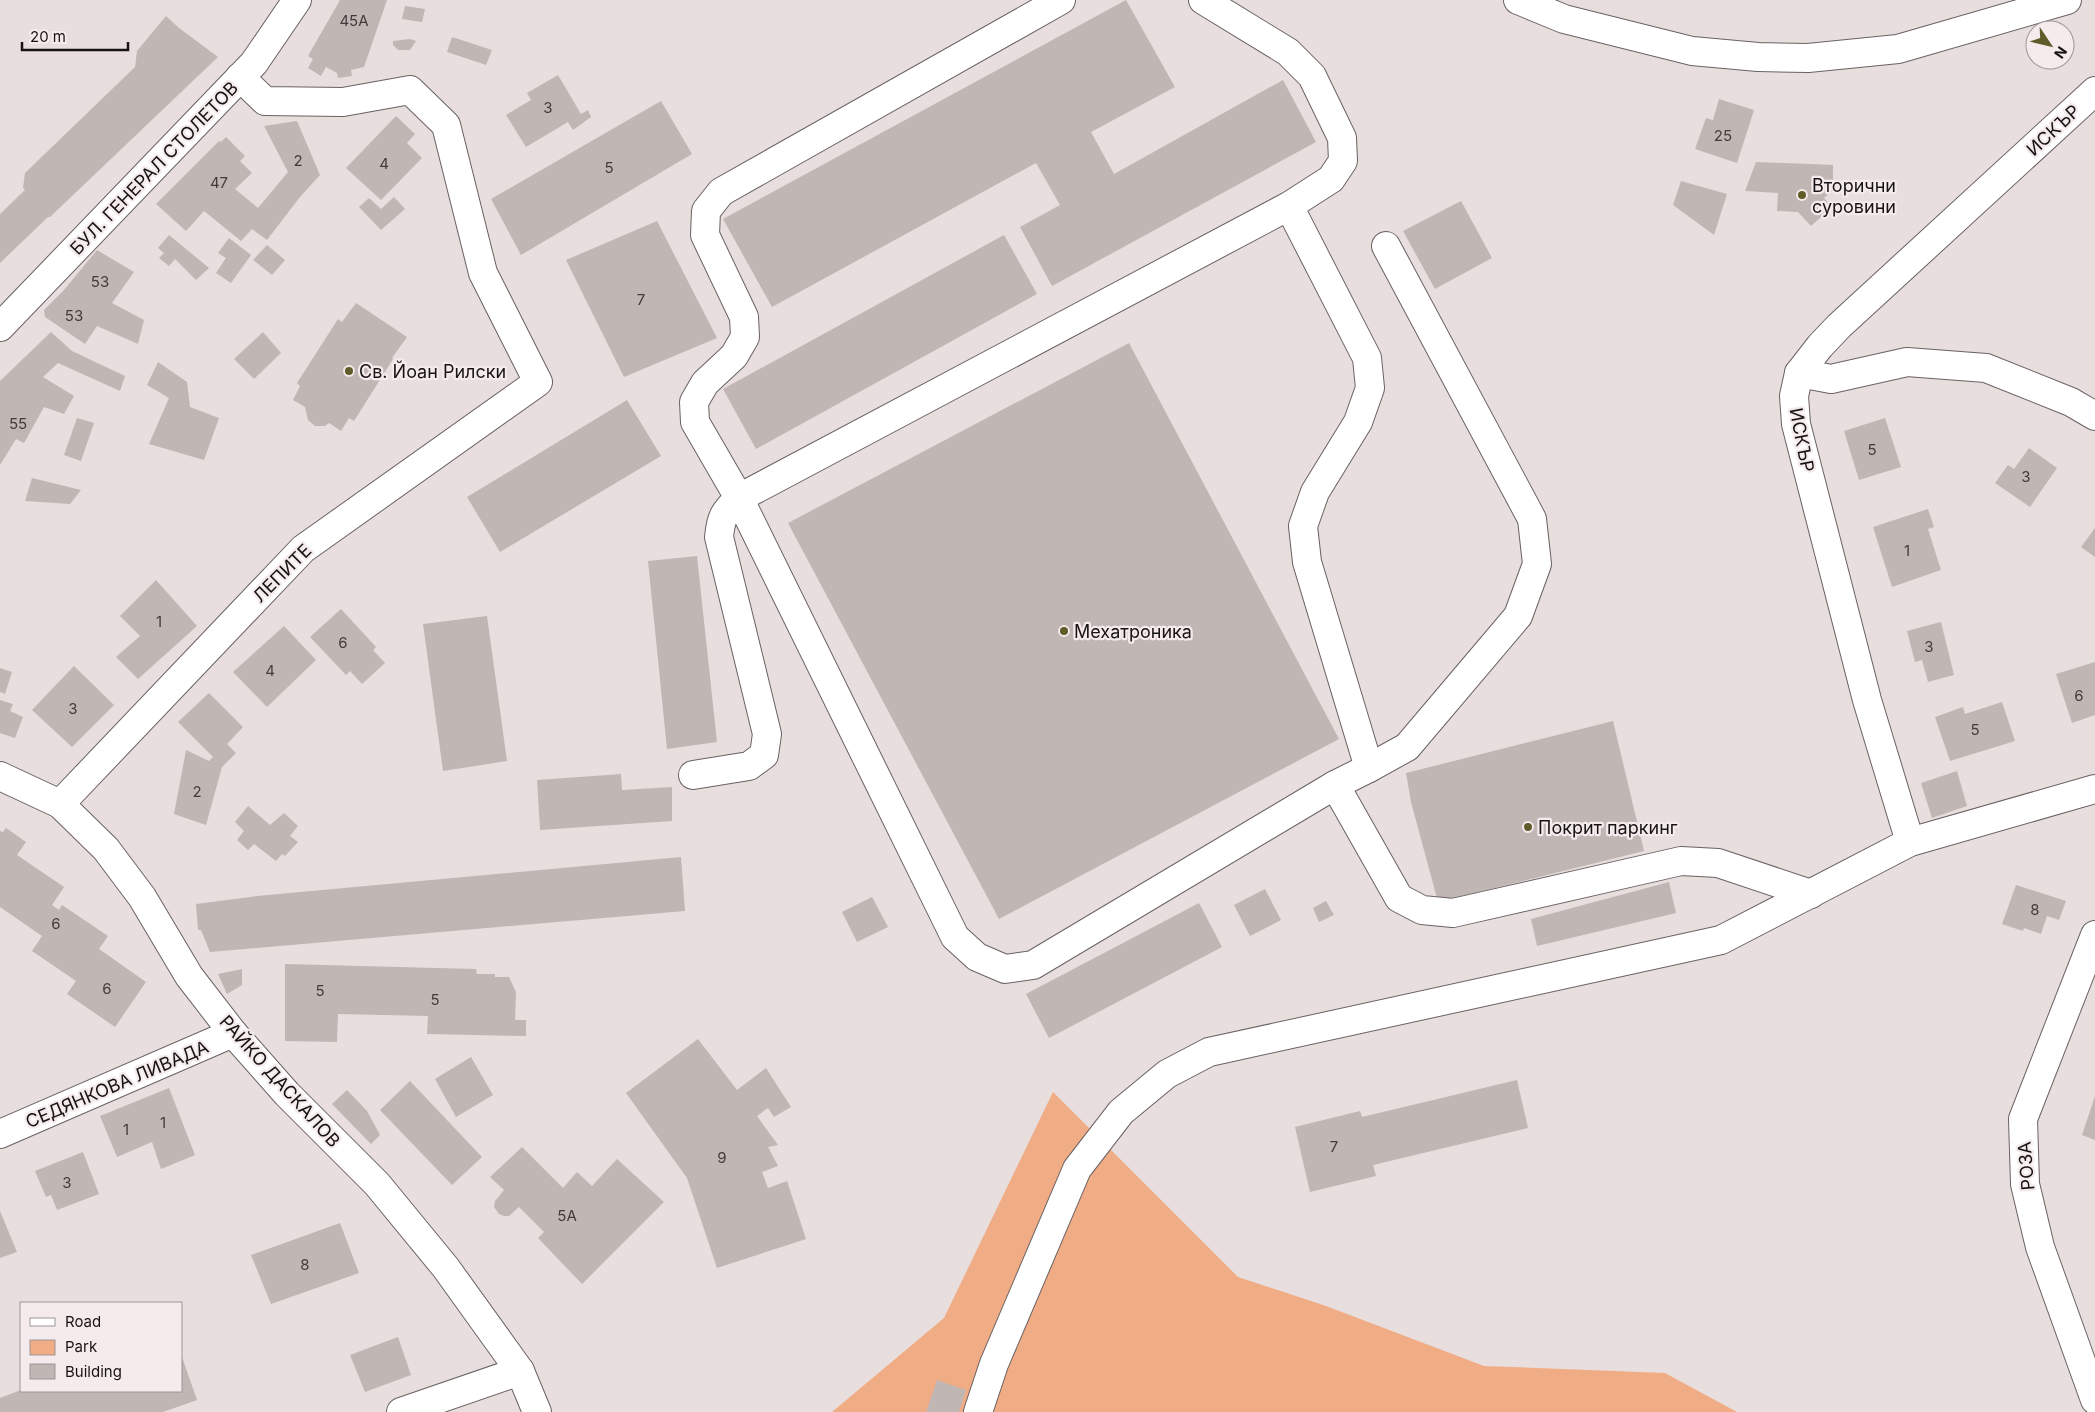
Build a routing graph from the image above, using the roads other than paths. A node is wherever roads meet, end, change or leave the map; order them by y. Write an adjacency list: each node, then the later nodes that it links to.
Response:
1 (297, 0): 6 (street, БУЛ. ГЕНЕРАЛ СТОЛЕТОВ)
2 (1061, 0): 13 (street)
3 (1203, 0): 8 (street)
4 (1518, 0): 5 (street)
5 (2066, 0)
6 (240, 77): 10 (street, БУЛ. ГЕНЕРАЛ СТОЛЕТОВ); 19 (street, ЛЕПИТЕ)
7 (2095, 91): 11 (street, ИСКЪР)
8 (1289, 206): 13 (street); 14 (street)
9 (1386, 246): 14 (street)
10 (0, 327)
11 (1799, 373): 12 (street); 20 (street, ИСКЪР)
12 (2095, 416)
13 (739, 498): 15 (street); 17 (street)
14 (1370, 768): 17 (street)
15 (693, 775)
16 (0, 776): 19 (street, РАЙКО ДАСКАЛОВ)
17 (1335, 786): 21 (street)
18 (2095, 789): 20 (street)
19 (60, 804): 23 (street, РАЙКО ДАСКАЛОВ)
20 (1910, 842): 21 (street)
21 (1811, 894): 29 (street)
22 (2095, 935): 26 (street, РОЗА)
23 (233, 1033): 24 (street, СЕДЯНКОВА ЛИВАДА); 25 (street, РАЙКО ДАСКАЛОВ)
24 (0, 1134)
25 (520, 1371): 27 (street); 28 (street, РАЙКО ДАСКАЛОВ)
26 (2095, 1400)
27 (401, 1412)
28 (537, 1412)
29 (978, 1412)

